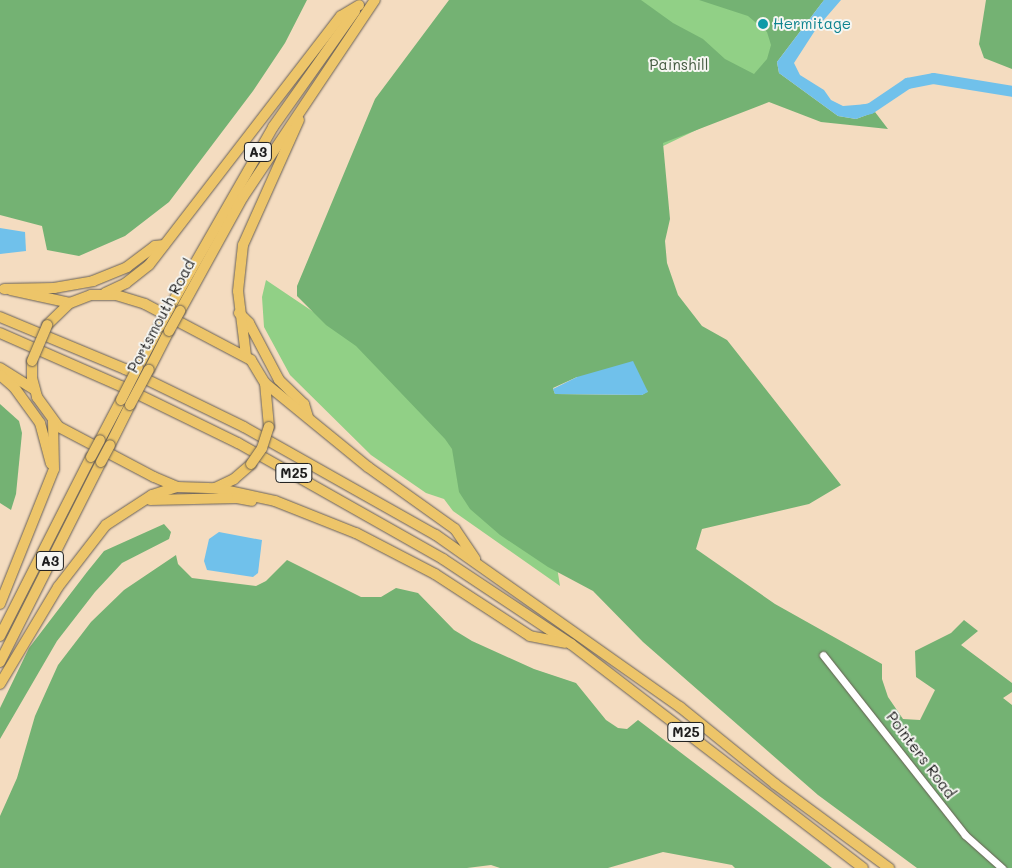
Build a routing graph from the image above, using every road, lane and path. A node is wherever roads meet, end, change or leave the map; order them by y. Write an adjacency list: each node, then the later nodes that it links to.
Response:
1 (376, 0): 3 (highway, Portsmouth Road / A3)
2 (361, 2): 4 (highway, A3); 18 (highway, Portsmouth Road / A3, bridge)
3 (314, 90): 8 (highway, A3); 18 (highway, Portsmouth Road / A3, bridge)
4 (164, 245): 5 (highway); 6 (highway, A3)
5 (2, 288): 7 (highway)
6 (105, 293): 7 (highway); 11 (highway)
7 (70, 303): 15 (highway, bridge)
8 (239, 314): 11 (highway, A3); 16 (highway, M25)
9 (0, 317): 24 (highway, M25)
10 (0, 333): 27 (highway, M25)
11 (246, 356): 14 (highway)
12 (0, 368): 15 (highway)
13 (0, 375): 19 (highway)
14 (265, 383): 16 (highway, M25); 21 (highway, bridge)
15 (35, 390): 17 (highway)
16 (308, 418): 24 (highway, M25)
17 (53, 420): 19 (highway, A3); 20 (highway)
18 (96, 459): 26 (highway, Portsmouth Road / A3); 29 (highway, Portsmouth Road / A3)
19 (54, 469): 25 (highway, A3)
20 (177, 487): 21 (highway); 22 (highway, A3)
21 (215, 488): 23 (highway)
22 (142, 501): 23 (highway, M25); 30 (highway, A3)
23 (276, 501): 27 (highway, M25)
24 (475, 560): 32 (highway, M25)
25 (0, 604)
26 (0, 636)
27 (571, 644): 31 (highway, M25)
28 (823, 655): 33 (street, Pointers Road)
29 (0, 662)
30 (0, 684)
31 (863, 868)
32 (889, 868)
33 (1002, 868)

